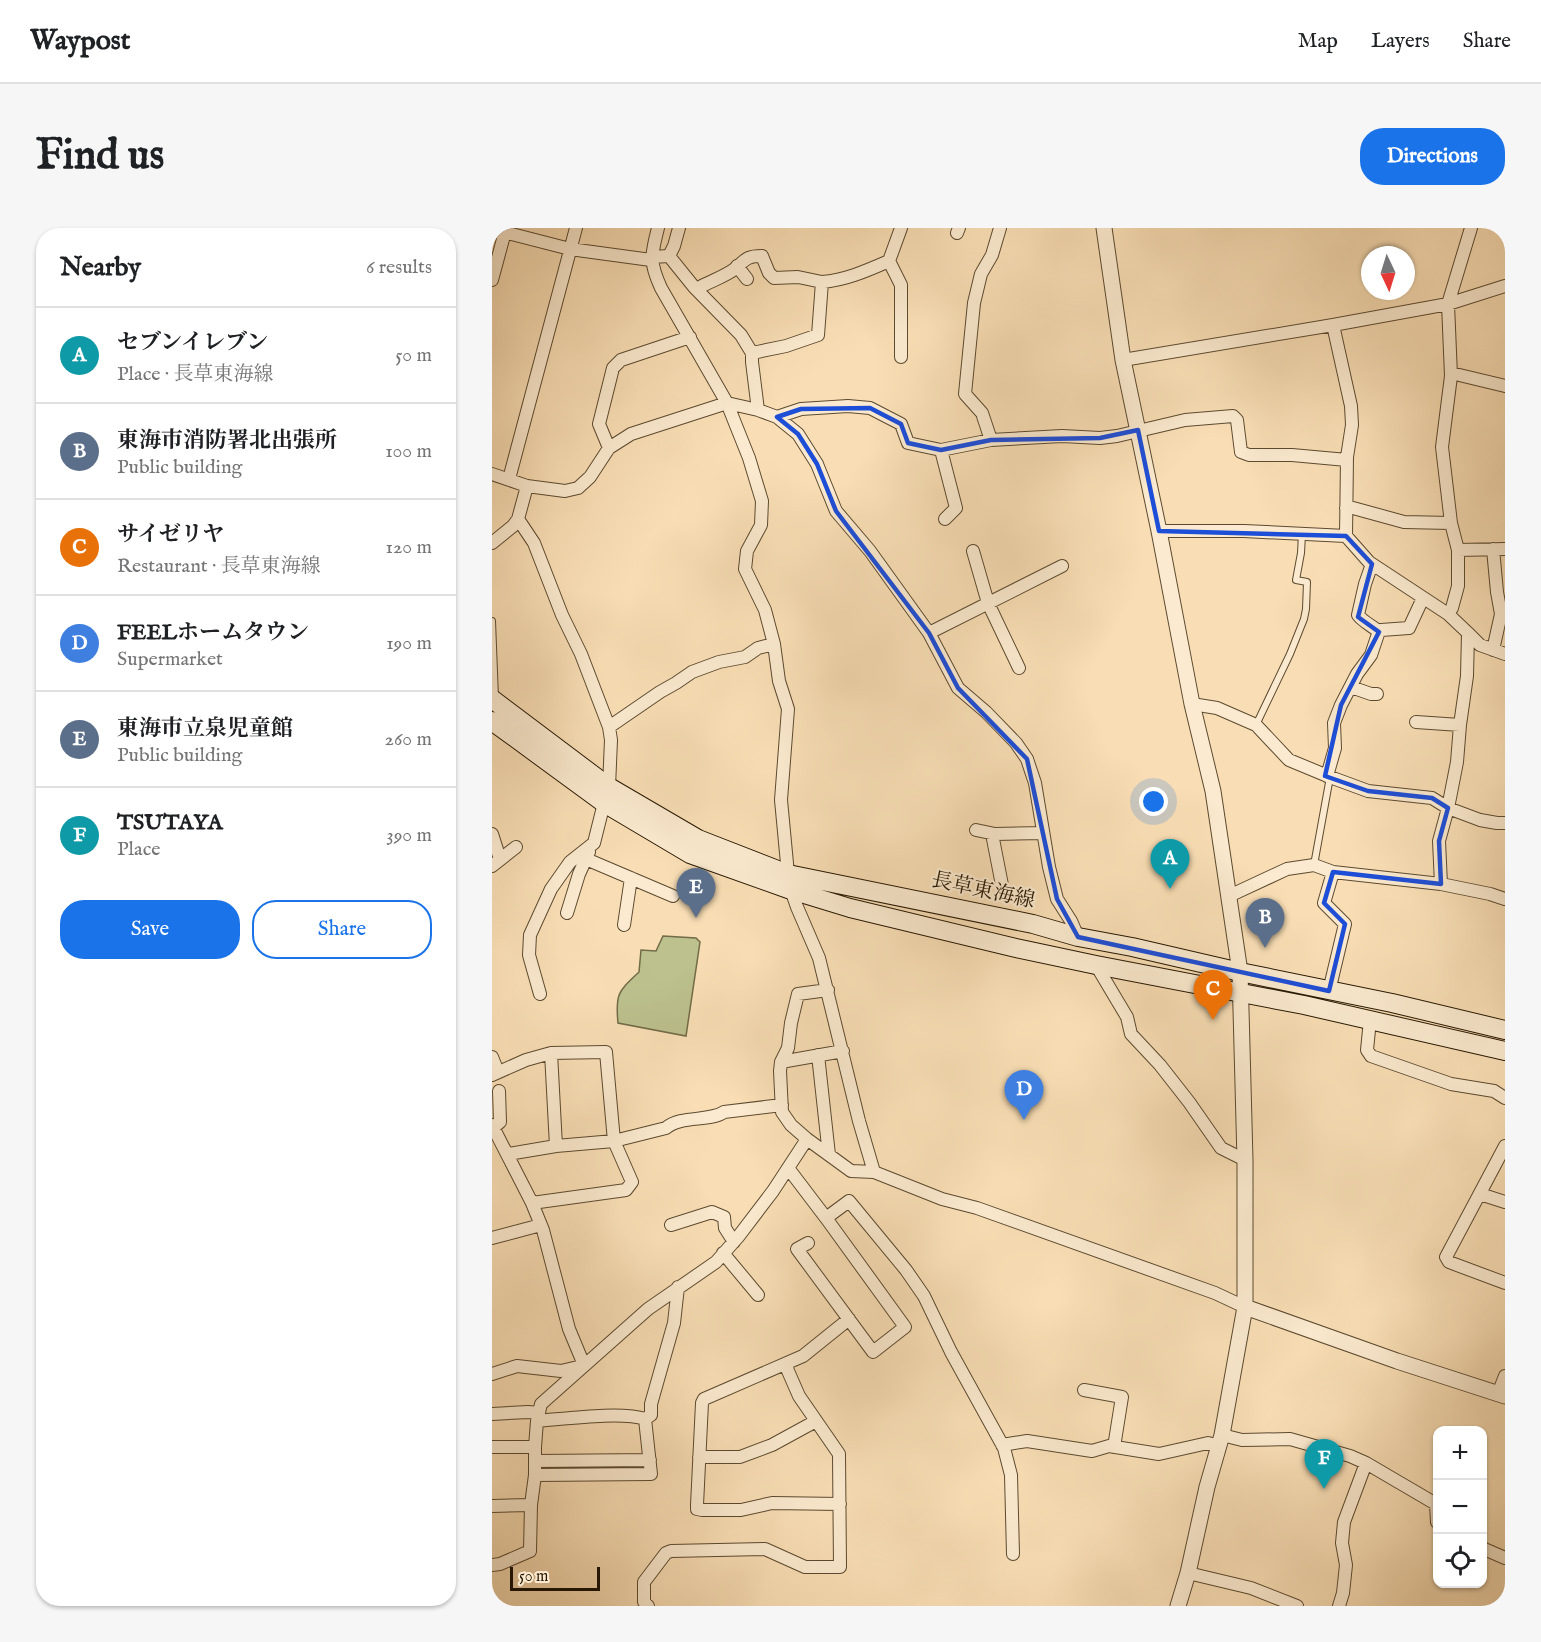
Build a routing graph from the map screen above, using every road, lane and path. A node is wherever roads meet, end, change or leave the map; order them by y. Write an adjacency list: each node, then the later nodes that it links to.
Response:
1 (576, 228): 10 (street)
2 (658, 228): 12 (street)
3 (679, 228): 11 (street)
4 (901, 228): 13 (street)
5 (1000, 228): 32 (street)
6 (1104, 228): 25 (street)
7 (1471, 228): 20 (street)
8 (492, 229): 9 (street)
9 (506, 230): 10 (street); 16 (street)
10 (570, 249): 12 (street); 37 (street)
11 (669, 256): 12 (street); 19 (street)
12 (652, 259): 22 (street)
13 (889, 261): 17 (street); 24 (street)
14 (737, 266): 15 (street); 17 (street); 19 (street)
15 (747, 279)
16 (492, 280)
17 (822, 282): 23 (street)
18 (1505, 286): 20 (street)
19 (698, 290): 23 (street)
20 (1448, 304): 21 (street); 26 (street)
21 (1333, 325): 25 (street); 35 (street)
22 (690, 338): 28 (street); 33 (street)
23 (753, 353): 29 (street)
24 (901, 357)
25 (1123, 360): 31 (street)
26 (1451, 373): 27 (street); 42 (street)
27 (1505, 386)
28 (727, 403): 29 (street); 33 (street); 59 (street)
29 (759, 410): 30 (street)
30 (777, 417): 34 (street); 57 (street)
31 (1138, 430): 32 (street); 35 (street); 43 (street)
32 (991, 440): 34 (street)
33 (609, 448): 38 (street)
34 (941, 450): 41 (street)
35 (1347, 460): 39 (street)
36 (492, 474): 37 (street)
37 (509, 479): 38 (street)
38 (527, 486): 40 (street)
39 (1346, 508): 42 (street); 45 (street)
40 (518, 519): 46 (street); 70 (street)
41 (945, 519)
42 (1451, 523): 48 (street)
43 (1159, 531): 44 (street); 65 (street)
44 (1302, 534): 45 (street); 67 (lane)
45 (1346, 536): 50 (street)
46 (492, 543)
47 (1499, 549): 48 (street); 60 (street)
48 (1458, 550): 54 (street)
49 (973, 551): 53 (street)
50 (1372, 564): 52 (street); 56 (street)
51 (1062, 566): 53 (street)
52 (1423, 598): 54 (street); 56 (street)
53 (988, 603): 57 (street); 61 (street)
54 (1448, 614): 58 (street)
55 (492, 621): 64 (lane)
56 (1379, 632): 62 (street)
57 (929, 633): 76 (street)
58 (1468, 633): 60 (street); 68 (street)
59 (774, 644): 70 (street); 86 (street)
60 (1499, 652)
61 (1019, 668)
62 (1351, 687): 63 (street); 71 (street)
63 (1377, 694)
64 (494, 700): 72 (main road, 長草東海線)
65 (1192, 704): 67 (street); 90 (street)
66 (1416, 722): 68 (street)
67 (1256, 725): 71 (street)
68 (1460, 725): 73 (street)
69 (494, 726): 72 (main road, 長草東海線)
70 (609, 727): 72 (street)
71 (1328, 777): 73 (street); 83 (lane)
72 (607, 795): 79 (street); 86 (main road, 長草東海線)
73 (1448, 808): 74 (street); 87 (street)
74 (1505, 823)
75 (976, 830): 78 (street)
76 (1043, 833): 78 (street); 94 (street)
77 (492, 834): 82 (street)
78 (995, 834): 88 (street)
79 (594, 843): 81 (street); 100 (street)
80 (516, 847): 82 (street)
81 (586, 860): 85 (street); 92 (street)
82 (496, 862)
83 (1314, 865): 84 (street); 90 (street)
84 (1333, 872): 87 (street); 98 (street)
85 (631, 878): 89 (street); 93 (street)
86 (790, 882): 94 (main road, 長草東海線); 95 (main road, 長草東海線); 97 (street)
87 (1441, 884): 91 (street)
88 (1002, 885)
89 (673, 896)
90 (1229, 896): 96 (street)
91 (1505, 899)
92 (567, 913)
93 (624, 926)
94 (1078, 937): 96 (main road, 長草東海線)
95 (1096, 966): 99 (main road, 長草東海線); 120 (street)
96 (1239, 972): 98 (main road, 長草東海線); 99 (street)
97 (828, 990): 104 (street); 108 (street)
98 (1329, 991): 102 (main road, 長草東海線)
99 (1240, 993): 101 (main road, 長草東海線); 120 (street)
100 (540, 994)
101 (1370, 1020): 103 (main road, 長草東海線); 111 (street)
102 (1504, 1028): 103 (street)
103 (1502, 1050)
104 (843, 1051): 106 (street); 122 (street)
105 (551, 1053): 109 (street); 115 (street); 116 (street)
106 (818, 1055): 108 (street); 119 (street)
107 (492, 1058): 109 (street)
108 (781, 1062): 112 (street)
109 (495, 1074)
110 (499, 1091): 113 (street)
111 (1505, 1098)
112 (782, 1105): 114 (street); 115 (street)
113 (493, 1126): 118 (street)
114 (807, 1139): 119 (street); 121 (street)
115 (614, 1141): 116 (street); 125 (street)
116 (556, 1146): 118 (street)
117 (1505, 1146): 123 (street)
118 (508, 1154): 125 (street)
119 (829, 1155): 122 (street)
120 (1245, 1160): 136 (street)
121 (788, 1168): 126 (street); 130 (street)
122 (874, 1172): 136 (street)
123 (1480, 1194): 124 (street); 133 (street)
124 (1505, 1202)
125 (532, 1203): 127 (street)
126 (826, 1218): 137 (street); 149 (street)
127 (541, 1225): 129 (street); 139 (street)
128 (671, 1225): 130 (street)
129 (492, 1238)
130 (734, 1242): 132 (street)
131 (808, 1242): 137 (street)
132 (723, 1254): 134 (street); 135 (street)
133 (1505, 1283)
134 (678, 1287): 139 (street); 146 (street)
135 (758, 1295)
136 (1245, 1307): 143 (street); 148 (street)
137 (849, 1319): 138 (street)
138 (785, 1364): 147 (street); 153 (street)
139 (584, 1365): 140 (street); 145 (street)
140 (492, 1374)
141 (1505, 1376): 143 (street)
142 (1084, 1390): 152 (street)
143 (1502, 1395)
144 (492, 1414): 145 (street)
145 (538, 1417): 146 (street); 151 (street)
146 (645, 1419): 154 (street)
147 (816, 1421): 153 (street); 159 (street)
148 (1221, 1440): 152 (street); 156 (street); 166 (street)
149 (1002, 1445): 152 (street); 163 (street)
150 (492, 1447): 151 (street)
151 (535, 1447): 155 (street)
152 (1114, 1447)
153 (699, 1457): 159 (street)
154 (650, 1460): 155 (street); 157 (street)
155 (535, 1461): 157 (street)
156 (1366, 1463): 158 (street); 170 (street)
157 (535, 1475): 160 (street)
158 (1433, 1502)
159 (840, 1504): 167 (street)
160 (531, 1505): 161 (street); 165 (street)
161 (492, 1506)
162 (1487, 1550): 164 (street)
163 (1013, 1554)
164 (1505, 1558)
165 (492, 1565)
166 (1188, 1573): 168 (street); 169 (street)
167 (644, 1605)
168 (1178, 1606)
169 (1298, 1606)
170 (1339, 1606)

